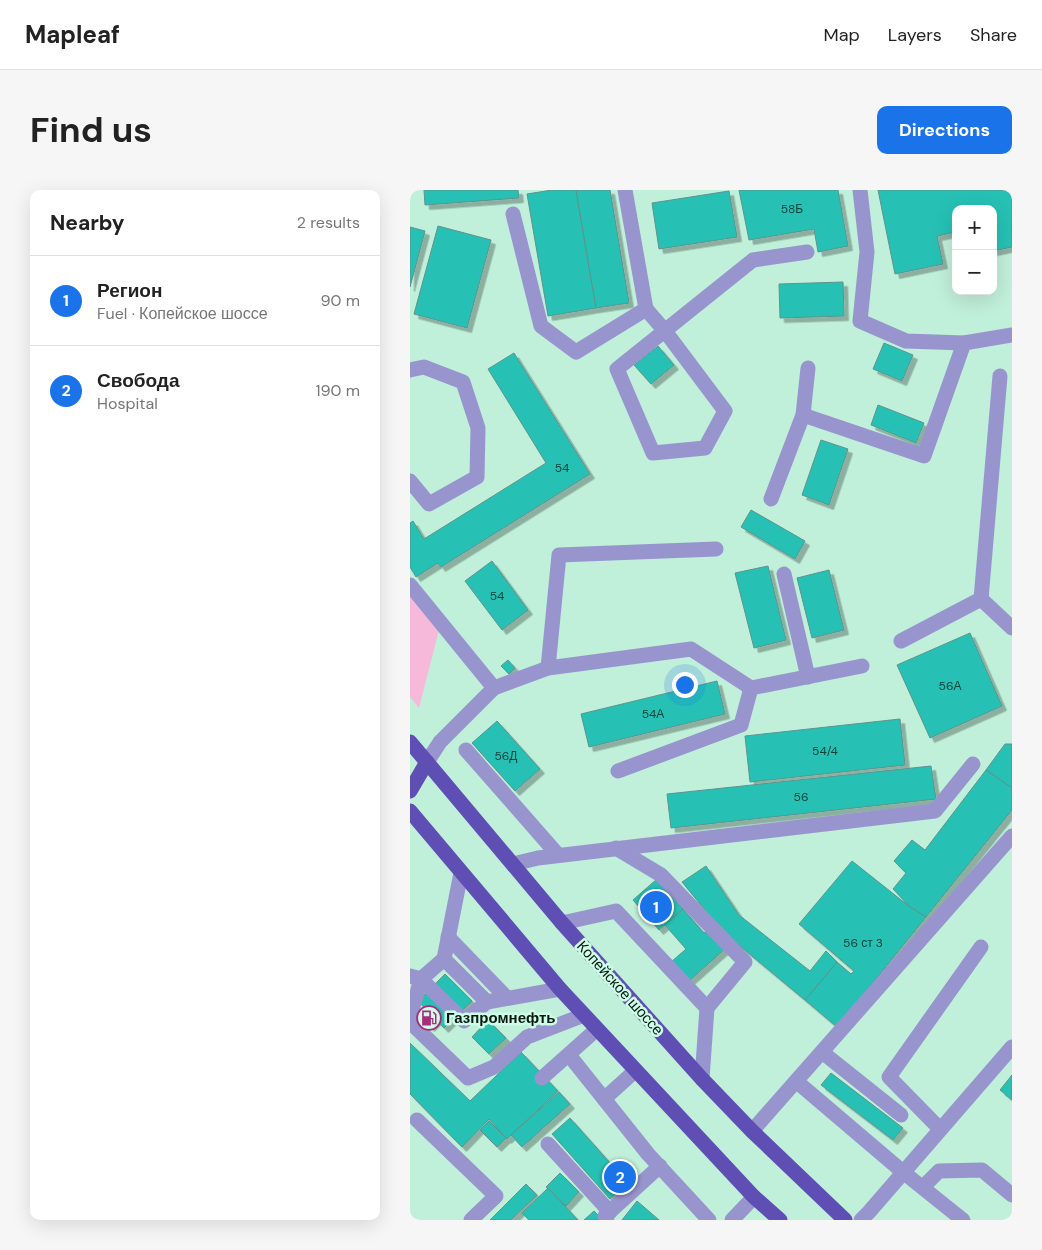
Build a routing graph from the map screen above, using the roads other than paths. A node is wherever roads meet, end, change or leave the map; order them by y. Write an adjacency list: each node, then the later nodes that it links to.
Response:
1 (625, 190): 5 (lane)
2 (860, 190): 8 (lane)
3 (512, 214): 5 (lane)
4 (806, 252): 6 (lane)
5 (646, 309): 6 (lane)
6 (665, 331): 6 (lane)
7 (1012, 335): 8 (lane)
8 (964, 343): 12 (lane)
9 (808, 368): 12 (lane)
10 (410, 370): 13 (lane)
11 (1000, 376): 18 (lane)
12 (803, 415): 14 (lane)
13 (410, 481)
14 (771, 499)
15 (716, 549): 22 (lane)
16 (784, 574): 23 (lane)
17 (410, 585): 24 (lane)
18 (981, 599): 19 (lane); 20 (lane)
19 (1012, 628)
20 (901, 641)
21 (862, 666): 23 (lane)
22 (548, 668): 24 (lane); 25 (lane)
23 (808, 677): 25 (lane)
24 (494, 688): 28 (lane)
25 (751, 688): 30 (lane)
26 (410, 742): 28 (main road, Копейское шоссе)
27 (466, 750): 35 (lane)
28 (427, 762): 31 (main road); 36 (main road, Копейское шоссе)
29 (973, 764): 34 (lane)
30 (618, 771)
31 (410, 791)
32 (410, 811): 37 (main road)
33 (1012, 836): 52 (lane)
34 (616, 848): 35 (lane); 46 (lane)
35 (558, 855): 36 (lane)
36 (513, 864): 38 (main road, Копейское шоссе)
37 (461, 873): 39 (lane); 43 (main road)
38 (562, 923): 46 (lane); 56 (main road, Копейское шоссе)
39 (448, 937): 41 (lane); 44 (lane)
40 (981, 947): 61 (lane)
41 (444, 959): 42 (lane); 45 (lane)
42 (416, 978): 45 (lane); 48 (lane)
43 (560, 989): 44 (lane); 47 (main road)
44 (507, 998): 45 (lane)
45 (488, 1002)
46 (707, 1008): 56 (lane)
47 (584, 1015): 49 (lane); 50 (main road)
48 (410, 1017)
49 (410, 1022)
50 (597, 1029): 53 (lane); 54 (main road)
51 (1012, 1047): 61 (lane)
52 (822, 1052): 57 (lane); 59 (lane)
53 (569, 1055): 55 (lane); 58 (lane)
54 (635, 1071): 58 (lane); 68 (main road)
55 (542, 1078)
56 (702, 1079): 62 (main road, Копейское шоссе)
57 (796, 1081): 62 (lane); 65 (lane)
58 (604, 1099): 64 (lane)
59 (901, 1115)
60 (417, 1120): 70 (lane)
61 (940, 1129): 65 (lane)
62 (752, 1131): 74 (main road, Копейское шоссе)
63 (548, 1144): 69 (lane)
64 (660, 1166): 69 (lane); 71 (lane)
65 (903, 1172): 66 (lane); 75 (lane)
66 (923, 1187): 67 (lane); 76 (lane)
67 (1012, 1195)
68 (754, 1197): 72 (lane); 73 (main road)
69 (610, 1216)
70 (471, 1220)
71 (709, 1220)
72 (732, 1220)
73 (780, 1220)
74 (844, 1220)
75 (861, 1220)
76 (964, 1220)

